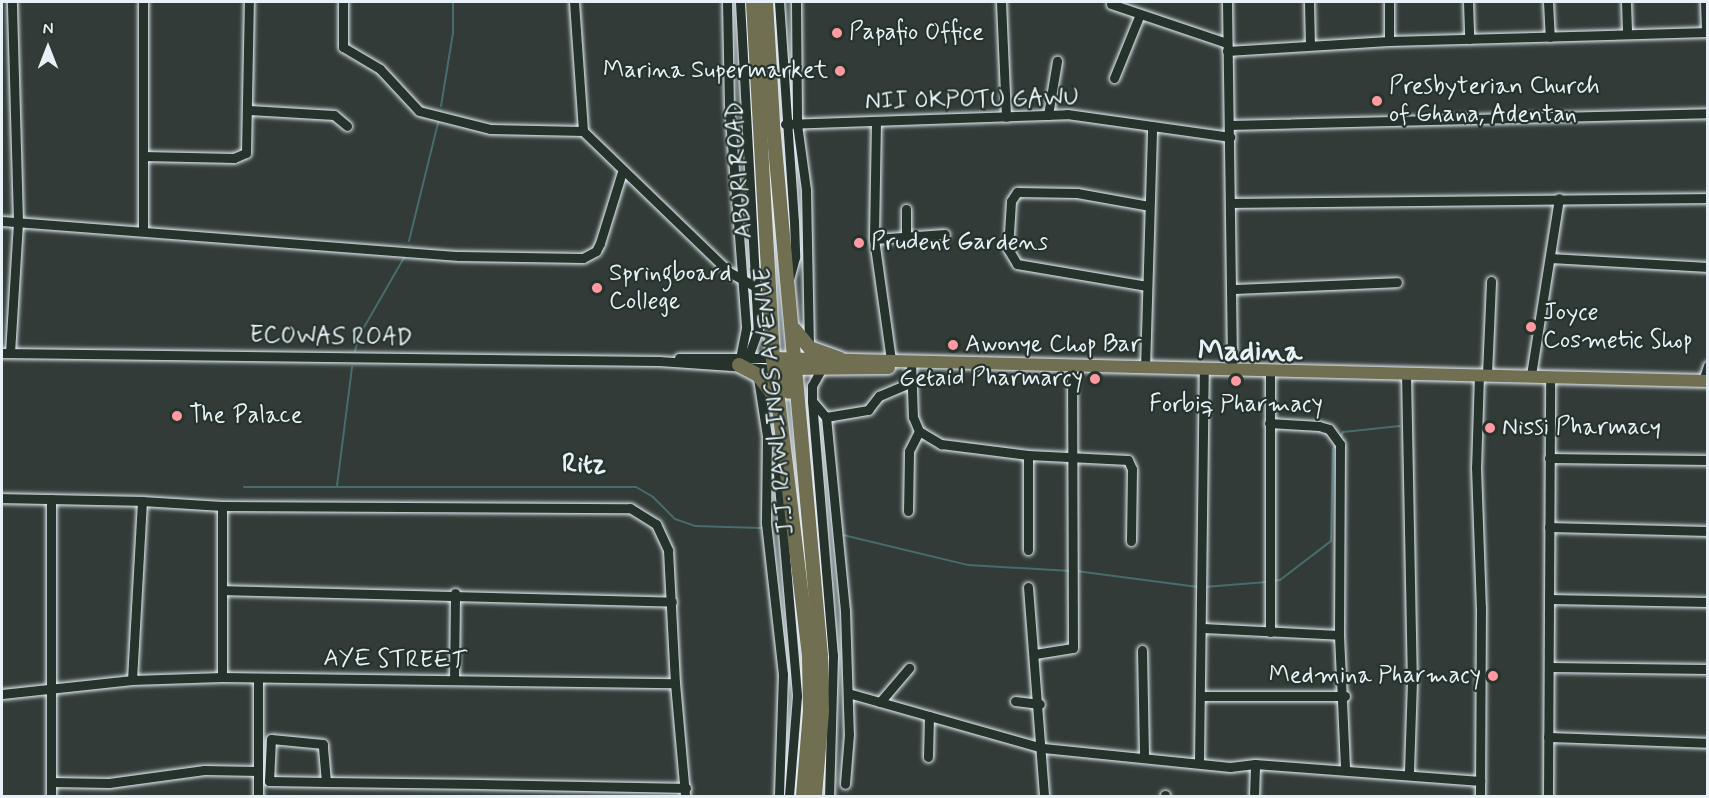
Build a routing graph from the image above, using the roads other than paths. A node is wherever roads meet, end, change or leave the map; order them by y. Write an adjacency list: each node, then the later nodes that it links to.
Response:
1 (12, 2): 31 (street)
2 (143, 2): 47 (street)
3 (249, 2): 34 (street)
4 (343, 2): 45 (street)
5 (574, 2): 45 (street)
6 (726, 2): 62 (street)
7 (740, 2): 38 (street)
8 (753, 2): 38 (highway, ABURI ROAD)
9 (766, 2): 65 (highway, J.J. RAWLINGS AVENUE)
10 (779, 2): 40 (street)
11 (796, 2): 41 (street)
12 (1001, 2): 37 (street)
13 (1227, 2): 29 (street)
14 (1309, 2): 28 (street)
15 (1389, 2): 27 (street)
16 (1468, 2): 26 (street)
17 (1548, 2): 25 (street)
18 (1626, 2): 24 (street)
19 (1705, 2): 23 (street)
20 (1111, 4): 21 (street)
21 (1125, 5): 22 (street)
22 (1140, 14): 29 (street); 33 (street)
23 (1707, 33): 24 (street)
24 (1627, 34): 25 (street)
25 (1550, 37): 26 (street)
26 (1469, 39): 27 (street)
27 (1389, 41): 28 (street)
28 (1310, 45): 29 (street)
29 (1227, 47): 42 (street)
30 (2, 56): 31 (street)
31 (13, 56): 55 (street)
32 (1057, 61): 36 (street)
33 (1114, 78)
34 (249, 110): 43 (street); 47 (street)
35 (1707, 113): 42 (street)
36 (1048, 115): 37 (street, NII OKPOTU GAWU); 44 (street, NII OKPOTU GAWU)
37 (1006, 117): 39 (street, NII OKPOTU GAWU)
38 (752, 120): 67 (street); 75 (highway, ABURI ROAD)
39 (876, 121): 41 (street, NII OKPOTU GAWU); 59 (street)
40 (785, 124): 41 (street, NII OKPOTU GAWU); 65 (street)
41 (797, 124): 70 (street)
42 (1229, 125): 46 (street)
43 (346, 126)
44 (1152, 126): 46 (street, NII OKPOTU GAWU); 52 (street)
45 (583, 132): 48 (street)
46 (1230, 137): 51 (street)
47 (143, 156): 56 (street)
48 (621, 172): 56 (street); 62 (street)
49 (1559, 198): 50 (street); 51 (street); 60 (street)
50 (1707, 198)
51 (1231, 202): 68 (street)
52 (1149, 206): 66 (street); 66 (street)
53 (906, 209): 58 (street)
54 (2, 221): 55 (street)
55 (18, 221): 56 (street); 71 (street)
56 (143, 231)
57 (945, 234): 58 (street)
58 (906, 237): 59 (street)
59 (874, 239): 73 (street)
60 (1550, 258): 61 (street); 87 (street)
61 (1707, 267)
62 (740, 280): 67 (street); 74 (street)
63 (1491, 281): 85 (street)
64 (1397, 282): 68 (street)
65 (788, 283): 69 (highway, J.J. RAWLINGS AVENUE)
66 (1147, 286): 80 (street)
67 (756, 287): 74 (street)
68 (1233, 289): 82 (street)
69 (791, 323): 70 (highway); 75 (highway, J.J. RAWLINGS AVENUE)
70 (810, 348): 72 (highway)
71 (6, 353): 74 (street, ECOWAS ROAD)
72 (840, 359): 73 (main road); 75 (main road)
73 (891, 360): 76 (main road)
74 (739, 361): 75 (street, ECOWAS ROAD); 86 (highway)
75 (784, 363): 77 (main road); 92 (highway, ABURI ROAD); 116 (highway, J.J. RAWLINGS AVENUE)
76 (913, 364): 77 (main road); 79 (main road); 90 (street)
77 (823, 366): 91 (street)
78 (1707, 366): 89 (street)
79 (1072, 367): 80 (main road); 98 (street)
80 (1145, 368): 81 (main road)
81 (1204, 369): 82 (main road); 117 (street)
82 (1232, 369): 83 (main road)
83 (1270, 371): 84 (main road); 94 (street)
84 (1406, 373): 85 (main road); 149 (street)
85 (1483, 374): 87 (main road); 150 (street)
86 (758, 375): 92 (highway); 159 (street)
87 (1531, 375): 88 (main road)
88 (1550, 376): 89 (main road); 99 (street)
89 (1705, 381)
90 (909, 383): 93 (street); 95 (street)
91 (812, 401): 93 (street); 116 (street)
92 (779, 404): 96 (highway, ABURI ROAD)
93 (826, 417): 131 (street)
94 (1269, 423): 118 (street); 119 (street)
95 (919, 431): 97 (street); 105 (street)
96 (784, 444): 142 (highway, J.J. RAWLINGS AVENUE)
97 (1028, 455): 98 (street); 109 (street)
98 (1072, 458): 108 (street); 121 (street)
99 (1549, 458): 100 (street); 106 (street)
100 (1707, 460)
101 (2, 498): 102 (street)
102 (51, 499): 103 (street); 130 (street)
103 (142, 501): 104 (street); 128 (street)
104 (222, 506): 111 (street); 114 (street)
105 (908, 511)
106 (1549, 527): 107 (street); 113 (street)
107 (1707, 531)
108 (1131, 541)
109 (1028, 550)
110 (1028, 587): 121 (street)
111 (223, 590): 112 (street); 125 (street)
112 (456, 593): 114 (street); 127 (street)
113 (1549, 599): 115 (street); 122 (street)
114 (672, 602): 129 (street)
115 (1707, 602)
116 (824, 614): 162 (highway, J.J. RAWLINGS AVENUE); 163 (street)
117 (1203, 628): 118 (street); 133 (street)
118 (1270, 632): 119 (street)
119 (1340, 635): 134 (street)
120 (1142, 650): 143 (street)
121 (1035, 654): 137 (street)
122 (1550, 667): 124 (street); 139 (street)
123 (909, 669): 136 (street)
124 (1707, 669)
125 (222, 678): 126 (street, AYE STREET); 128 (street, AYE STREET)
126 (258, 678): 127 (street, AYE STREET); 148 (street)
127 (454, 679): 129 (street, AYE STREET)
128 (132, 680): 130 (street, AYE STREET)
129 (675, 683): 155 (street)
130 (53, 689): 132 (street, AYE STREET); 151 (street)
131 (848, 693): 136 (street); 153 (street)
132 (2, 694)
133 (1203, 696): 134 (street); 145 (street)
134 (1345, 696): 147 (street)
135 (1015, 701): 137 (street)
136 (880, 702): 138 (street)
137 (1040, 704): 141 (street)
138 (929, 716): 141 (street); 144 (street)
139 (1548, 737): 140 (street); 167 (street)
140 (1707, 743)
141 (1043, 748): 143 (street); 164 (street)
142 (800, 749): 160 (street); 161 (highway, J.J. RAWLINGS AVENUE)
143 (1144, 756): 145 (street)
144 (928, 758)
145 (1199, 762): 146 (street)
146 (1255, 764): 147 (street); 165 (street)
147 (1345, 769): 149 (street)
148 (258, 771): 151 (street); 157 (street)
149 (1409, 773): 150 (street)
150 (1480, 781): 166 (street)
151 (51, 782): 156 (street)
152 (326, 782): 152 (street); 154 (street)
153 (845, 784)
154 (528, 785): 155 (street); 158 (street)
155 (686, 792)
156 (51, 796)
157 (258, 796)
158 (528, 796)
159 (779, 796)
160 (789, 796)
161 (802, 796)
162 (815, 796)
163 (829, 796)
164 (1044, 796)
165 (1254, 796)
166 (1480, 796)
167 (1548, 796)

